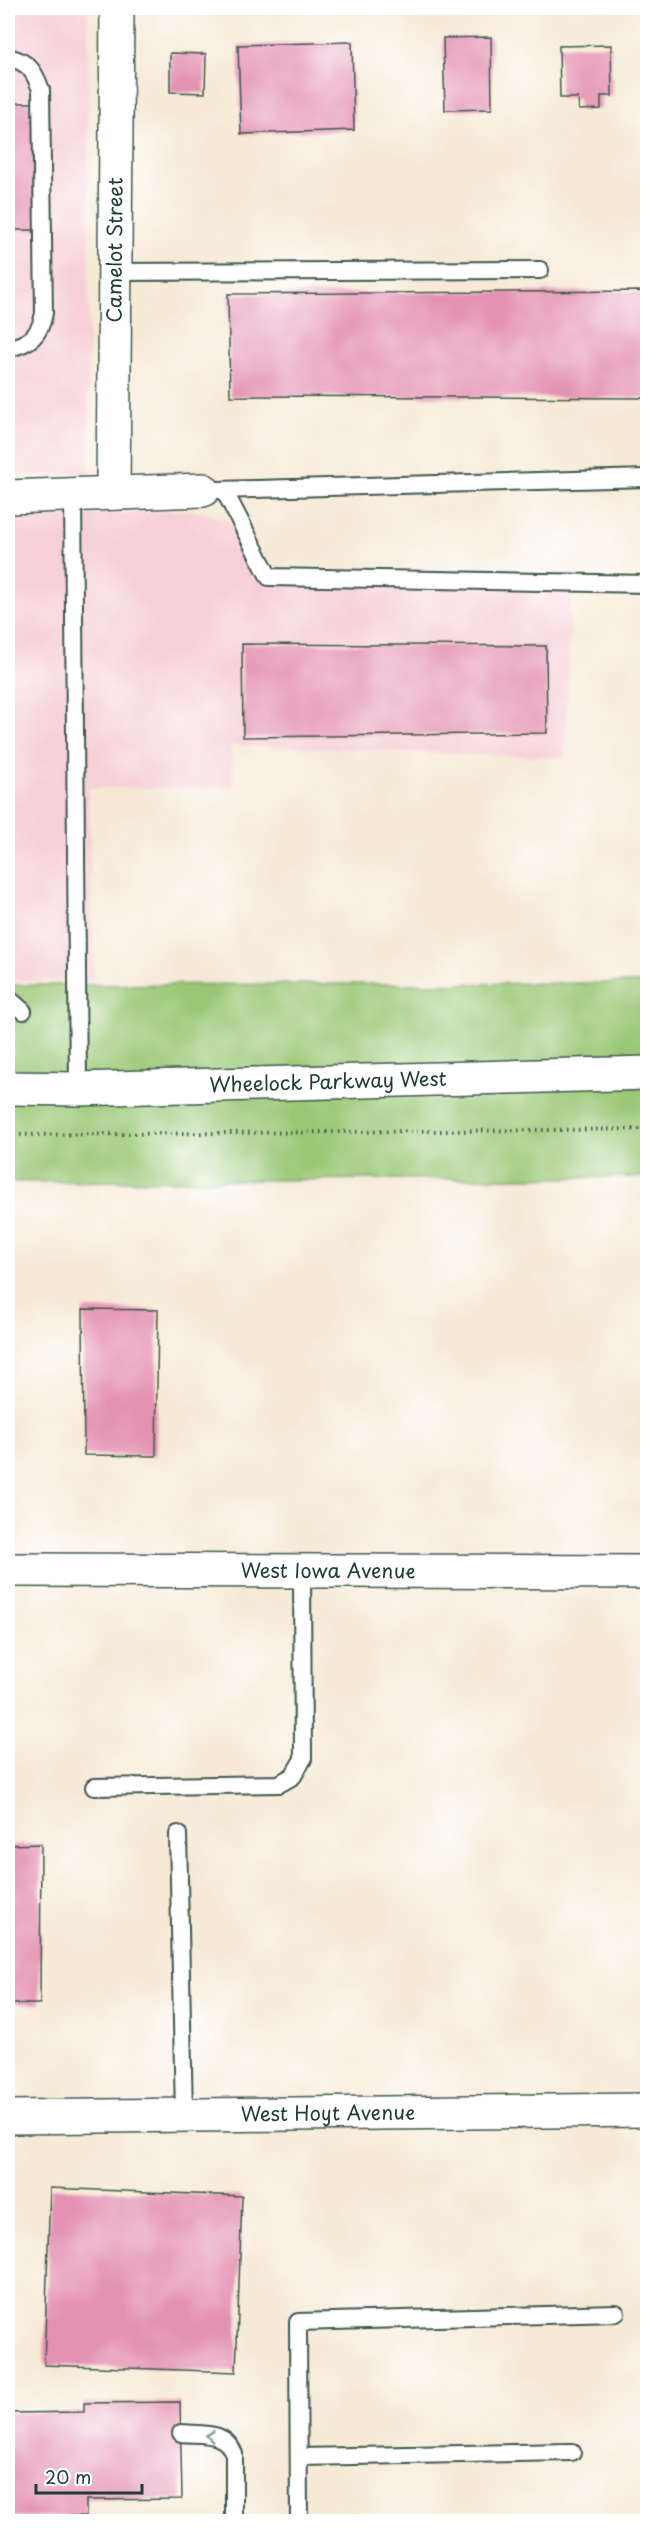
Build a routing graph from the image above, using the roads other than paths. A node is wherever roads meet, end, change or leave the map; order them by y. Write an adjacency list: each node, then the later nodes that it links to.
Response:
1 (117, 8): 4 (street, Camelot Street)
2 (8, 57): 5 (lane)
3 (540, 270): 4 (lane)
4 (115, 272): 8 (street, Camelot Street)
5 (8, 348)
6 (648, 478): 7 (lane)
7 (214, 490): 8 (street); 11 (lane)
8 (112, 493): 9 (street)
9 (74, 495): 10 (street); 16 (lane)
10 (8, 496)
11 (648, 584)
12 (8, 998): 13 (lane)
13 (23, 1011)
14 (648, 1073): 16 (street, Wheelock Parkway West)
15 (8, 1088): 16 (street, Wheelock Parkway West)
16 (78, 1089)
17 (8, 1570): 18 (street, West Iowa Avenue)
18 (302, 1571): 19 (street, West Iowa Avenue); 20 (lane)
19 (648, 1572)
20 (94, 1787)
21 (178, 1834): 23 (lane)
22 (648, 2110): 23 (street, West Hoyt Avenue)
23 (184, 2115): 24 (street, West Hoyt Avenue)
24 (8, 2117)
25 (616, 2313): 28 (lane)
26 (181, 2433): 29 (lane, one-way to 26)
27 (572, 2452): 28 (lane)
28 (299, 2457): 30 (lane)
29 (234, 2522)
30 (299, 2522)

